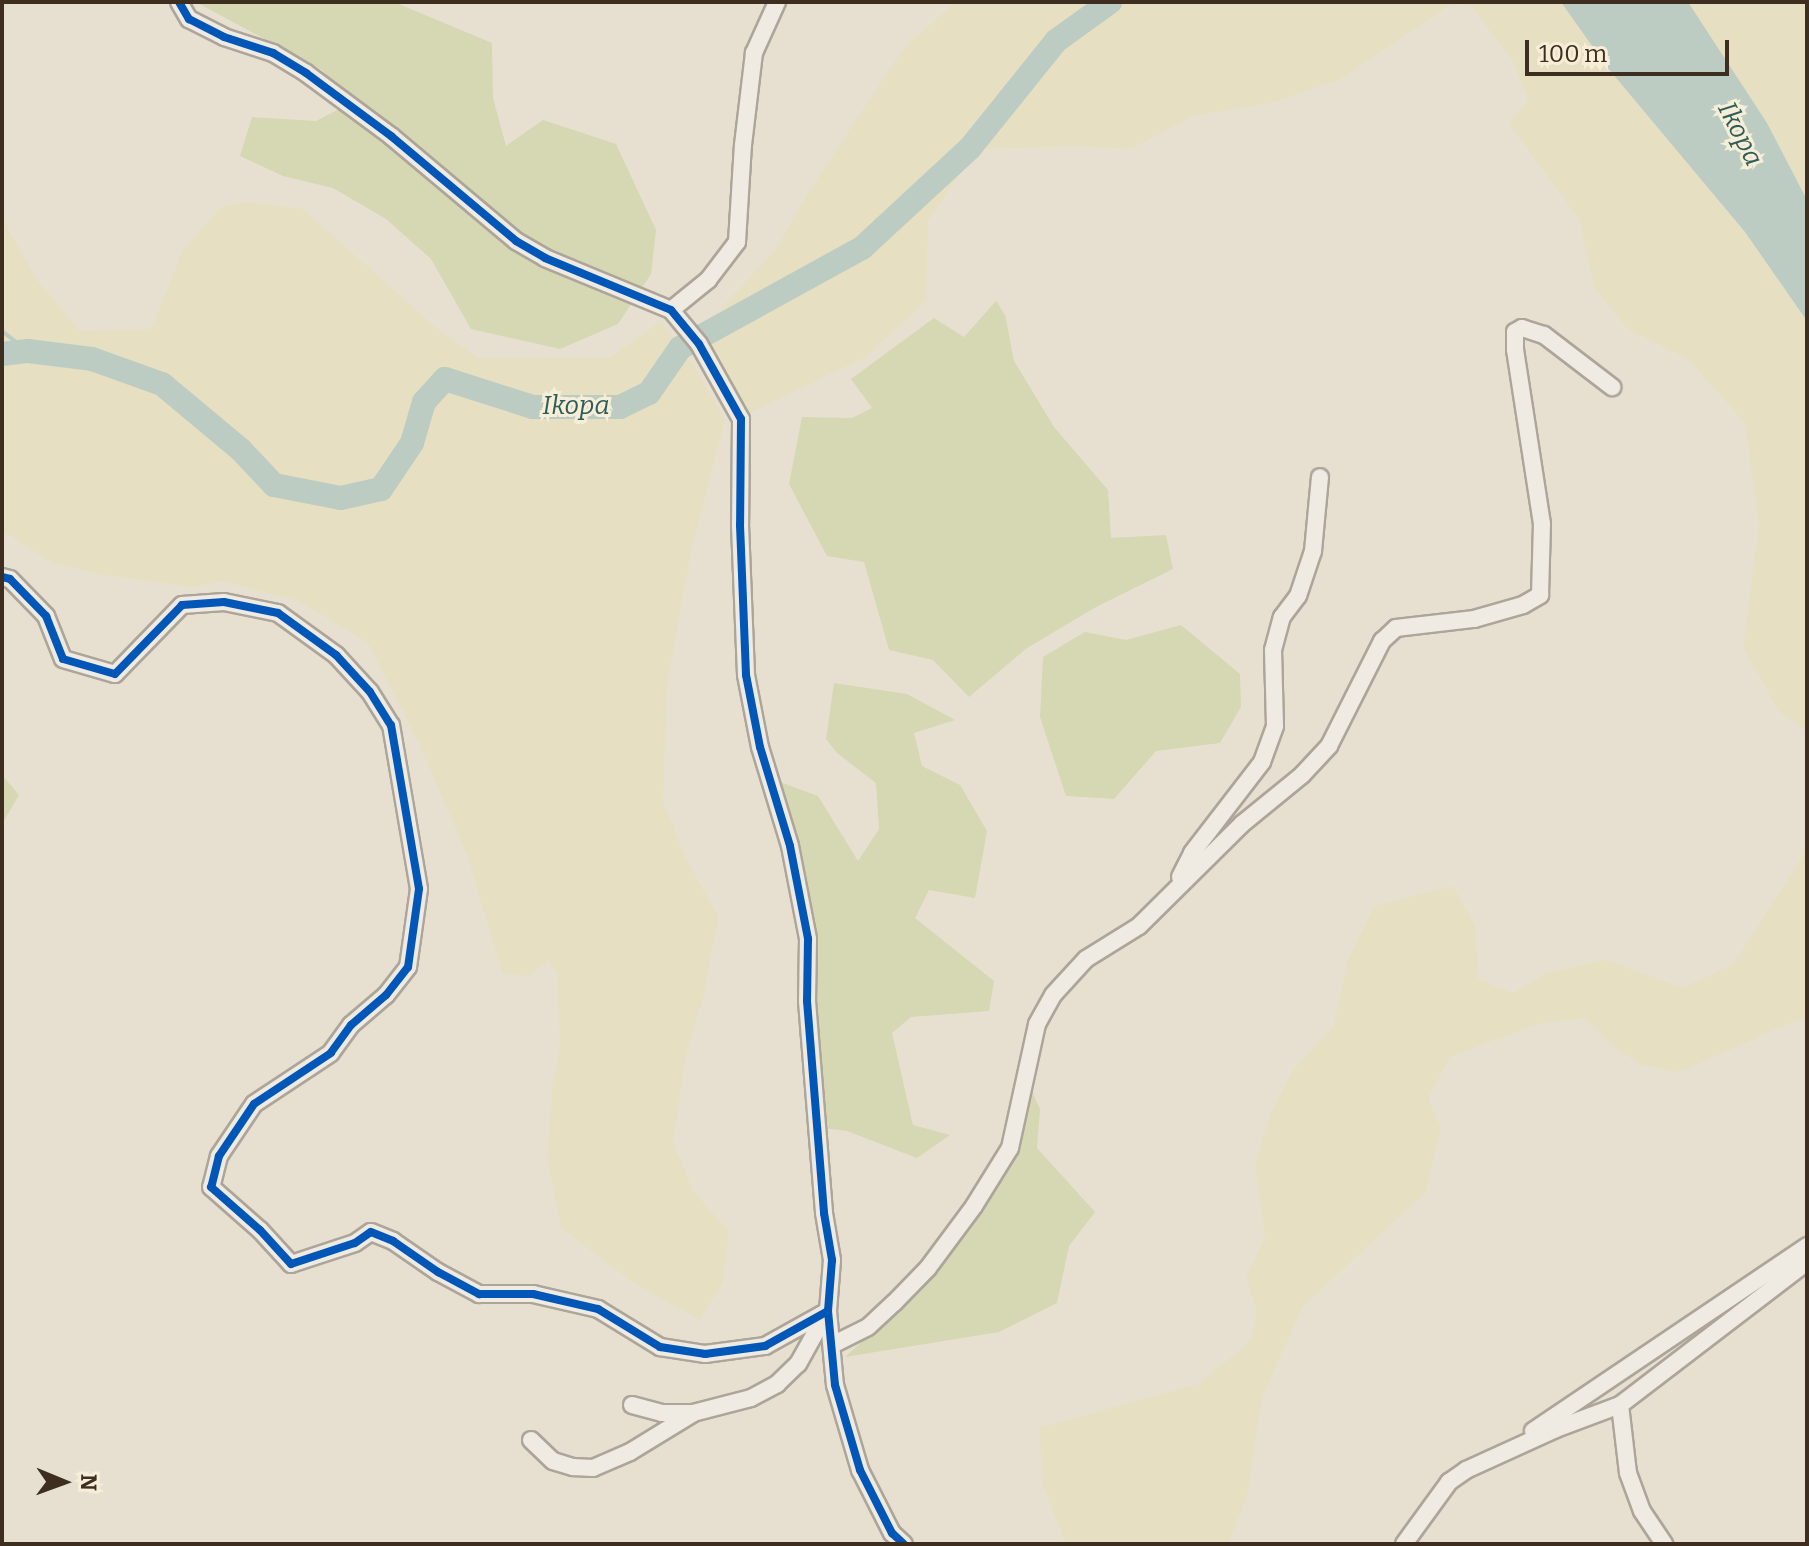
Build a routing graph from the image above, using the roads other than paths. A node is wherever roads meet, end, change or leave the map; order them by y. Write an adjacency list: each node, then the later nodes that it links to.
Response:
1 (179, 2): 3 (street)
2 (777, 2): 3 (street)
3 (671, 310): 10 (street)
4 (1612, 387): 7 (street)
5 (1320, 477): 7 (street)
6 (2, 577): 10 (street)
7 (1174, 889): 11 (street)
8 (1807, 1246): 16 (street)
9 (1807, 1262): 13 (street)
10 (828, 1311): 11 (street); 14 (street)
11 (832, 1345): 17 (street)
12 (632, 1405): 14 (street)
13 (1620, 1405): 16 (street); 19 (street)
14 (693, 1413): 15 (street)
15 (531, 1440)
16 (1503, 1451): 18 (street)
17 (904, 1544)
18 (1404, 1544)
19 (1664, 1544)

